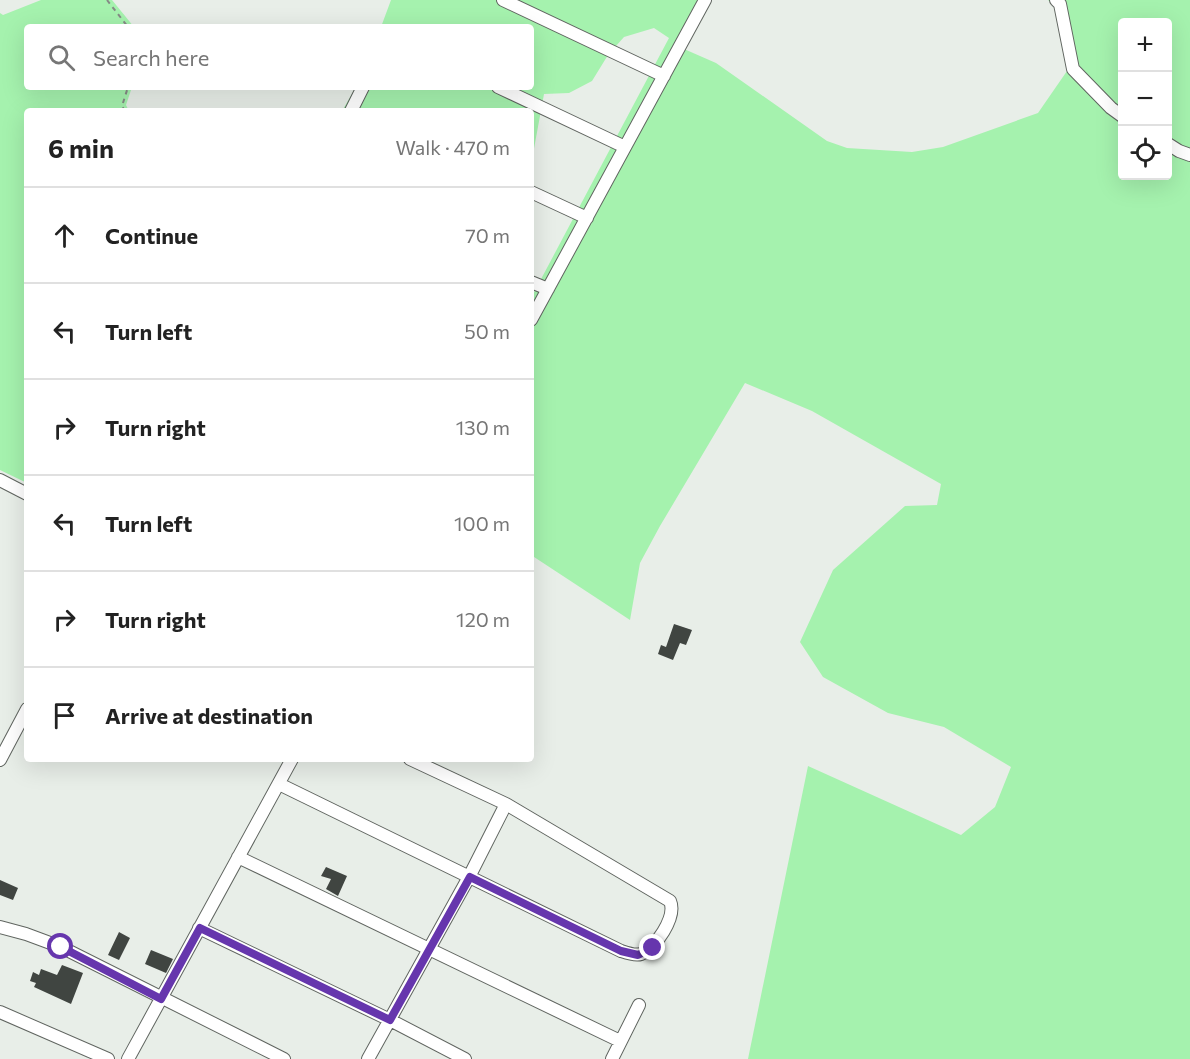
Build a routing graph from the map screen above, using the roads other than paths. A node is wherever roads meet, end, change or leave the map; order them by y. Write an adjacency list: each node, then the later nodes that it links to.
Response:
1 (503, 0): 4 (street)
2 (1056, 0): 8 (street)
3 (702, 1): 4 (street)
4 (664, 76): 9 (street)
5 (362, 90): 7 (street)
6 (504, 90): 9 (street)
7 (355, 108)
8 (1118, 113)
9 (625, 147): 13 (street)
10 (1172, 147): 11 (street)
11 (1190, 154)
12 (534, 193): 13 (street)
13 (586, 218): 15 (street)
14 (534, 283): 15 (street)
15 (548, 289): 16 (street)
16 (534, 315)
17 (0, 480): 18 (street)
18 (24, 492)
19 (24, 715): 20 (street)
20 (0, 760)
21 (290, 762): 23 (street)
22 (416, 762): 24 (street)
23 (279, 784): 25 (street); 26 (street)
24 (506, 804): 26 (street); 26 (street)
25 (238, 857): 28 (street); 29 (street)
26 (470, 877): 29 (street)
27 (0, 927): 30 (street)
28 (200, 928): 30 (street); 33 (street)
29 (430, 949): 33 (street); 34 (street)
30 (161, 999): 36 (street); 37 (street)
31 (639, 1005): 34 (street)
32 (0, 1012): 35 (street)
33 (390, 1020): 38 (street); 39 (street)
34 (620, 1041): 40 (street)
35 (108, 1059)
36 (128, 1059)
37 (284, 1059)
38 (368, 1059)
39 (465, 1059)
40 (612, 1059)

